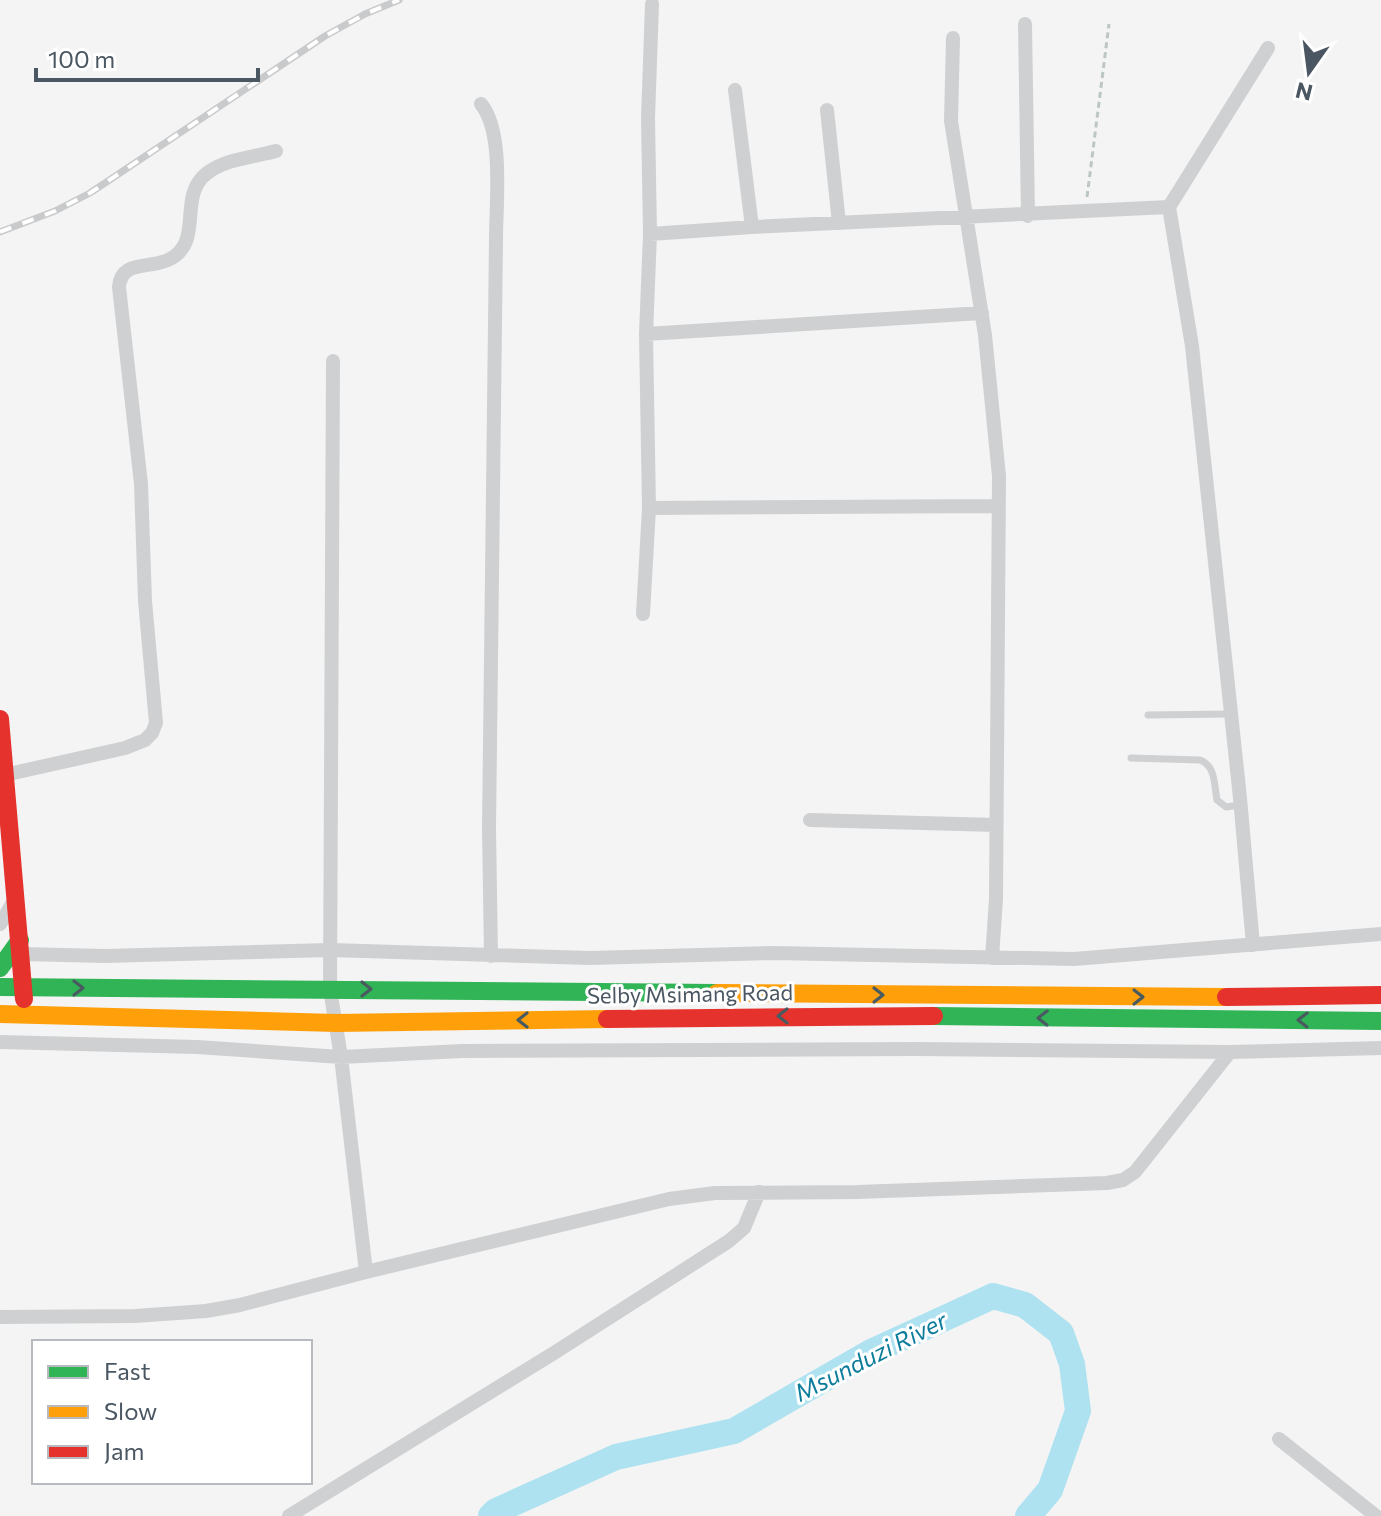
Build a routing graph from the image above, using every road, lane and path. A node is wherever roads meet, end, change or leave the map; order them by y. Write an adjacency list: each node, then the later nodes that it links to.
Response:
1 (652, 4): 16 (street)
2 (1025, 24): 12 (street)
3 (1109, 24): 11 (path)
4 (953, 38): 13 (street)
5 (1268, 48): 10 (street)
6 (735, 90): 15 (street)
7 (481, 104): 37 (street)
8 (827, 110): 14 (street)
9 (276, 151): 27 (street)
10 (1169, 207): 11 (street); 23 (street)
11 (1085, 212): 12 (street)
12 (1028, 216): 13 (street)
13 (965, 218): 14 (street); 17 (street)
14 (839, 223): 15 (street)
15 (752, 227): 16 (street)
16 (650, 234): 18 (street)
17 (982, 313): 18 (street); 20 (street)
18 (646, 334): 21 (street)
19 (333, 361): 36 (street)
20 (999, 506): 21 (street); 30 (street)
21 (649, 508): 22 (street)
22 (643, 614)
23 (1231, 714): 24 (lane); 28 (street)
24 (1148, 715)
25 (0, 719): 27 (main road)
26 (1131, 758): 28 (lane)
27 (3, 775): 31 (main road)
28 (1241, 805): 34 (street)
29 (810, 820): 30 (street)
30 (996, 825): 38 (street)
31 (17, 896): 32 (street); 35 (main road)
32 (0, 924)
33 (1381, 934): 34 (street)
34 (1253, 945): 38 (street)
35 (21, 947): 36 (street); 39 (main road); 41 (main road)
36 (330, 950): 37 (street); 42 (street)
37 (491, 956): 38 (street)
38 (992, 958)
39 (0, 968)
40 (0, 987): 41 (main road, Selby Msimang Road)
41 (23, 987): 42 (main road, Selby Msimang Road, one-way to 42); 45 (main road)
42 (330, 989): 43 (main road, Selby Msimang Road, one-way to 43); 47 (street)
43 (1381, 995)
44 (0, 1014): 45 (main road, Selby Msimang Road)
45 (25, 1015): 47 (main road, Selby Msimang Road)
46 (1381, 1021): 47 (main road, Selby Msimang Road, one-way to 47)
47 (336, 1023): 51 (street)
48 (0, 1042): 51 (street)
49 (1381, 1048): 50 (street)
50 (1230, 1052): 51 (street); 52 (street)
51 (341, 1057): 53 (street)
52 (759, 1192): 53 (street); 56 (street)
53 (366, 1272): 54 (street)
54 (0, 1317)
55 (1279, 1439): 57 (street)
56 (289, 1516)
57 (1376, 1516)

